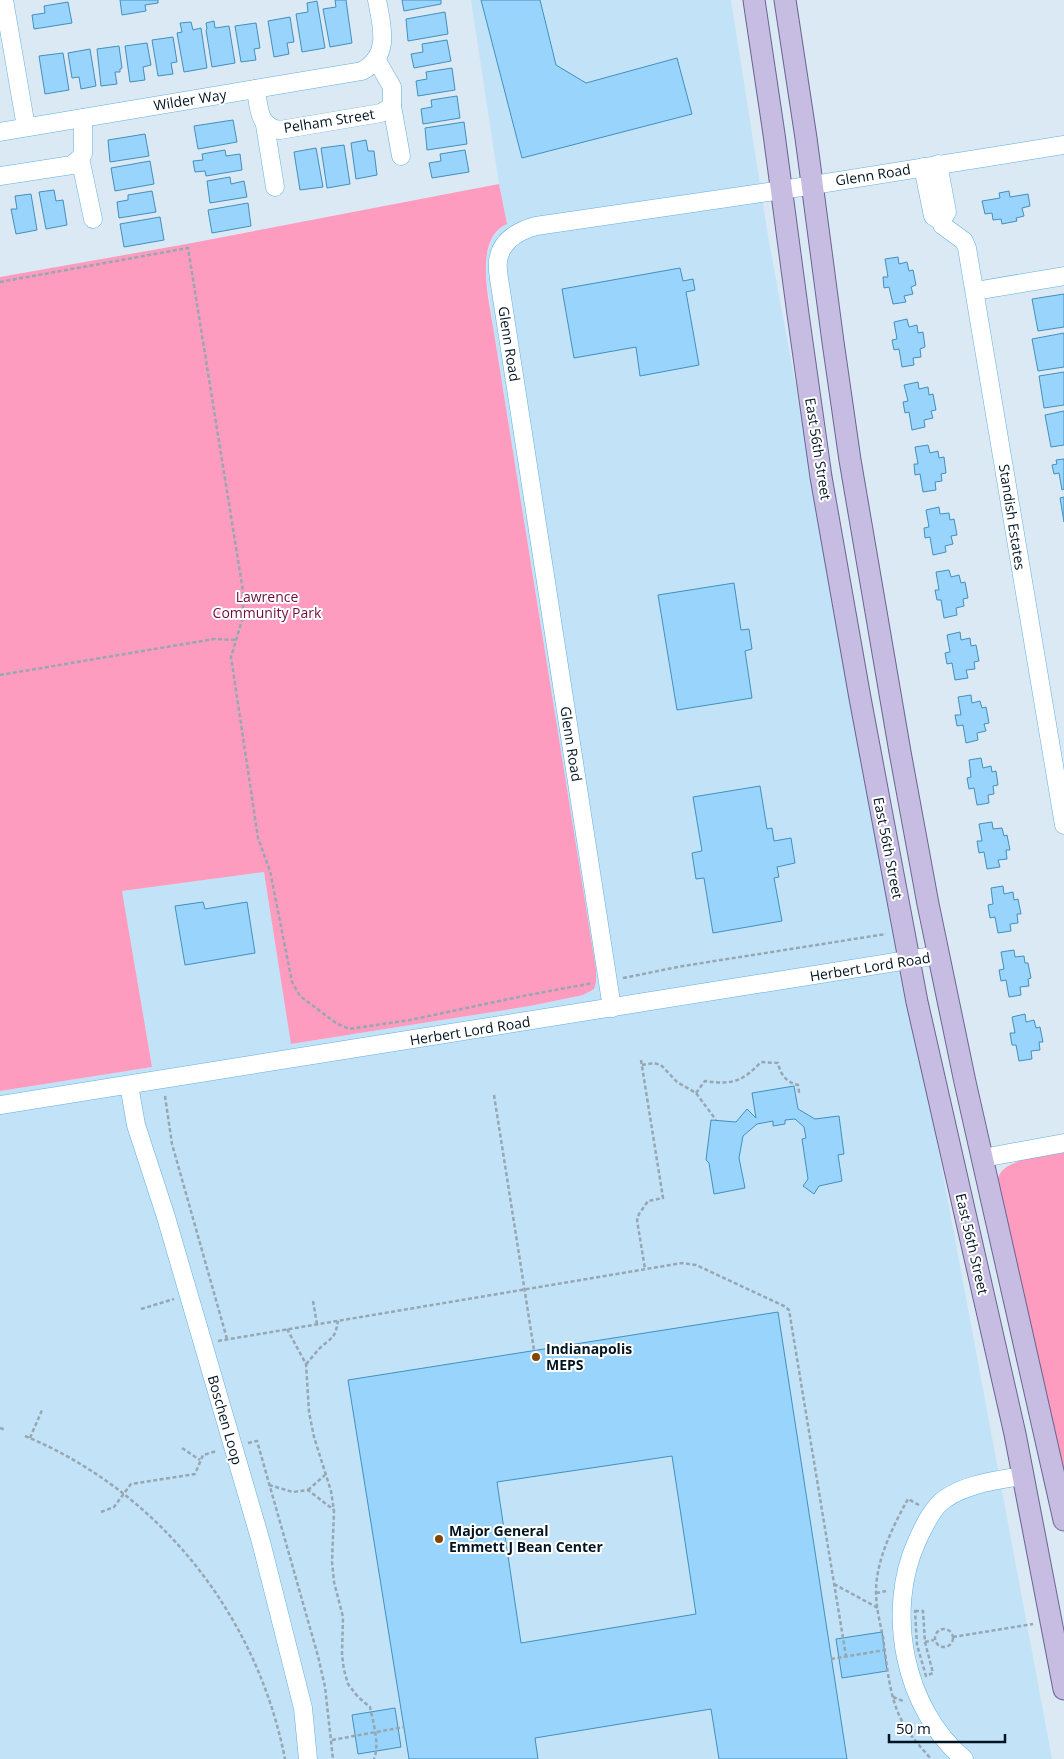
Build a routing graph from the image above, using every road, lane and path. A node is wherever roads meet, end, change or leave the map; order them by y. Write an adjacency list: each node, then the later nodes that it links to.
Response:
1 (4, 0): 10 (street)
2 (378, 0): 5 (street)
3 (754, 0): 19 (main road, East 56th Street)
4 (785, 0): 17 (main road)
5 (376, 60): 6 (street, Wilder Way); 7 (street, Pelham Street)
6 (256, 89): 8 (street, Wilder Way); 9 (street, Pelham Street)
7 (392, 106): 9 (street, Pelham Street); 13 (street, Pelham Street)
8 (83, 118): 10 (street, Wilder Way); 14 (street)
9 (265, 125): 18 (street, Pelham Street)
10 (26, 127): 11 (street, Wilder Way)
11 (0, 132)
12 (1064, 145): 15 (street, Glenn Road)
13 (401, 156)
14 (80, 158): 16 (street); 20 (street)
15 (930, 166): 17 (street, Glenn Road); 23 (street, Standish Estates)
16 (0, 176)
17 (812, 185): 19 (street, Glenn Road); 28 (main road)
18 (275, 187)
19 (782, 190): 29 (main road, East 56th Street); 30 (street, Glenn Road)
20 (93, 219)
21 (1064, 276): 23 (street)
22 (0, 282): 24 (path)
23 (974, 291): 26 (street, Standish Estates)
24 (236, 640): 25 (path); 30 (path)
25 (0, 675)
26 (1064, 825)
27 (877, 935): 30 (path)
28 (939, 955): 29 (street, Herbert Lord Road); 42 (main road)
29 (910, 961): 31 (street, Herbert Lord Road); 65 (main road, East 56th Street)
30 (608, 980): 31 (street, Glenn Road)
31 (612, 1008): 34 (street, Herbert Lord Road)
32 (641, 1060): 33 (path)
33 (642, 1064): 35 (path); 43 (path)
34 (129, 1085): 39 (street, Herbert Lord Road); 88 (street, Boschen Loop)
35 (696, 1093): 36 (path); 40 (path)
36 (795, 1093)
37 (494, 1095): 44 (path)
38 (165, 1097): 51 (path)
39 (0, 1105)
40 (716, 1120)
41 (1064, 1143): 42 (street)
42 (983, 1158): 71 (main road)
43 (645, 1269): 44 (path); 72 (path)
44 (524, 1290): 48 (path); 53 (path)
45 (176, 1299): 47 (path)
46 (314, 1301): 49 (path)
47 (141, 1308)
48 (338, 1321): 49 (path); 54 (path)
49 (317, 1324): 50 (path)
50 (288, 1329): 51 (path); 54 (path)
51 (227, 1339): 52 (path)
52 (214, 1342)
53 (534, 1350)
54 (306, 1364): 64 (path)
55 (42, 1410): 59 (path)
56 (0, 1428): 57 (path)
57 (6, 1430)
58 (25, 1436): 59 (path)
59 (30, 1438): 68 (path)
60 (244, 1444): 66 (path)
61 (182, 1448): 63 (path)
62 (221, 1450): 63 (path)
63 (200, 1460): 68 (path)
64 (325, 1475): 67 (path); 69 (path)
65 (1023, 1476): 83 (main road, East 56th Street); 91 (street)
66 (269, 1485): 67 (path); 86 (path)
67 (308, 1490): 69 (path)
68 (124, 1494): 70 (path); 87 (path)
69 (334, 1511): 85 (path)
70 (101, 1512)
71 (1064, 1520)
72 (834, 1584): 73 (path); 80 (path)
73 (878, 1608)
74 (915, 1611): 78 (path)
75 (1036, 1624): 76 (path)
76 (953, 1637): 77 (path); 77 (path)
77 (934, 1640): 78 (path)
78 (924, 1642): 82 (path)
79 (891, 1649): 80 (path)
80 (846, 1656): 81 (path)
81 (831, 1659)
82 (926, 1676)
83 (1064, 1689)
84 (404, 1727): 85 (path)
85 (375, 1732): 86 (path); 90 (path)
86 (332, 1740): 89 (path)
87 (285, 1759)
88 (308, 1759)
89 (334, 1759)
90 (374, 1759)
91 (964, 1759)

